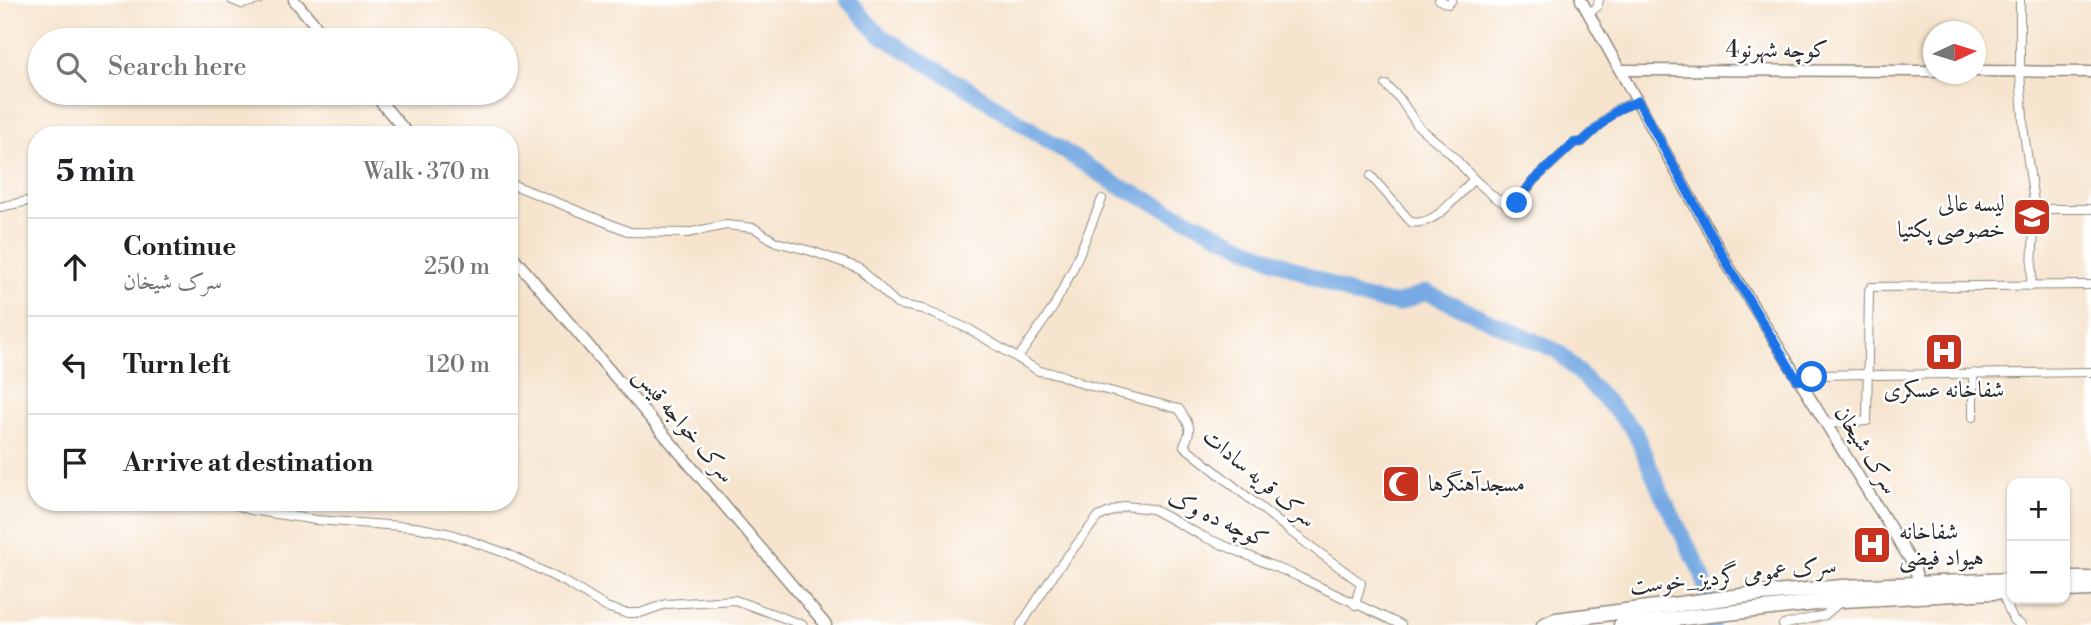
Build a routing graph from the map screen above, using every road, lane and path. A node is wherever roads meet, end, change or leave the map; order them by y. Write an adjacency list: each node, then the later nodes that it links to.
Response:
1 (232, 0): 2 (street)
2 (259, 0)
3 (294, 0): 10 (street)
4 (1439, 0): 5 (street)
5 (1452, 0)
6 (1581, 0): 9 (street, سرک شیخان)
7 (1599, 0): 9 (street)
8 (2020, 0): 14 (street)
9 (1589, 13): 11 (street, سرک شیخان)
10 (318, 28)
11 (1620, 70): 12 (street, کوچه شهرنو4); 17 (street, سرک شیخان)
12 (1923, 71)
13 (1986, 71): 14 (street)
14 (2020, 71): 15 (street); 26 (street)
15 (2091, 72)
16 (1386, 85): 21 (street)
17 (1638, 101): 21 (street); 35 (street, سرک شیخان)
18 (384, 105): 19 (street)
19 (402, 126)
20 (1371, 176): 21 (street)
21 (1474, 179)
22 (518, 187): 31 (street, سرک قریه سادات)
23 (1102, 200): 31 (street)
24 (28, 202): 25 (street)
25 (0, 207)
26 (2035, 209): 27 (street); 30 (street)
27 (2091, 209)
28 (518, 263): 50 (street, سرک خواجه قیس)
29 (2091, 285): 30 (street)
30 (2031, 286): 34 (street)
31 (1018, 358): 47 (street, سرک قریه سادات)
32 (2091, 372): 33 (street)
33 (1973, 373): 34 (street); 36 (street)
34 (1871, 374): 35 (street); 37 (street)
35 (1798, 381): 37 (street, سرک شیخان)
36 (1973, 417)
37 (1825, 425): 43 (street, سرک شیخان)
38 (259, 511): 49 (street)
39 (2070, 579): 40 (highway)
40 (2091, 579)
41 (2006, 586): 43 (highway, سرک عمومی گردیز_خوست); 56 (street)
42 (2091, 589): 44 (highway)
43 (1921, 590): 45 (highway, سرک عمومی گردیز_خوست); 46 (highway, سرک عمومی گردیز_خوست)
44 (2070, 590)
45 (1843, 600): 46 (highway, سرک عمومی گردیز_خوست); 55 (street)
46 (1750, 602): 48 (highway, سرک عمومی گردیز_خوست)
47 (1355, 605): 51 (street, کوچه ده وک); 52 (street, کوچه ده وک)
48 (1663, 612): 53 (highway, سرک عمومی گردیز_خوست); 54 (highway, سرک عمومی گردیز_خوست)
49 (803, 625)
50 (826, 625)
51 (1021, 625)
52 (1401, 625)
53 (1544, 625)
54 (1621, 625)
55 (1783, 625)
56 (2021, 625)

